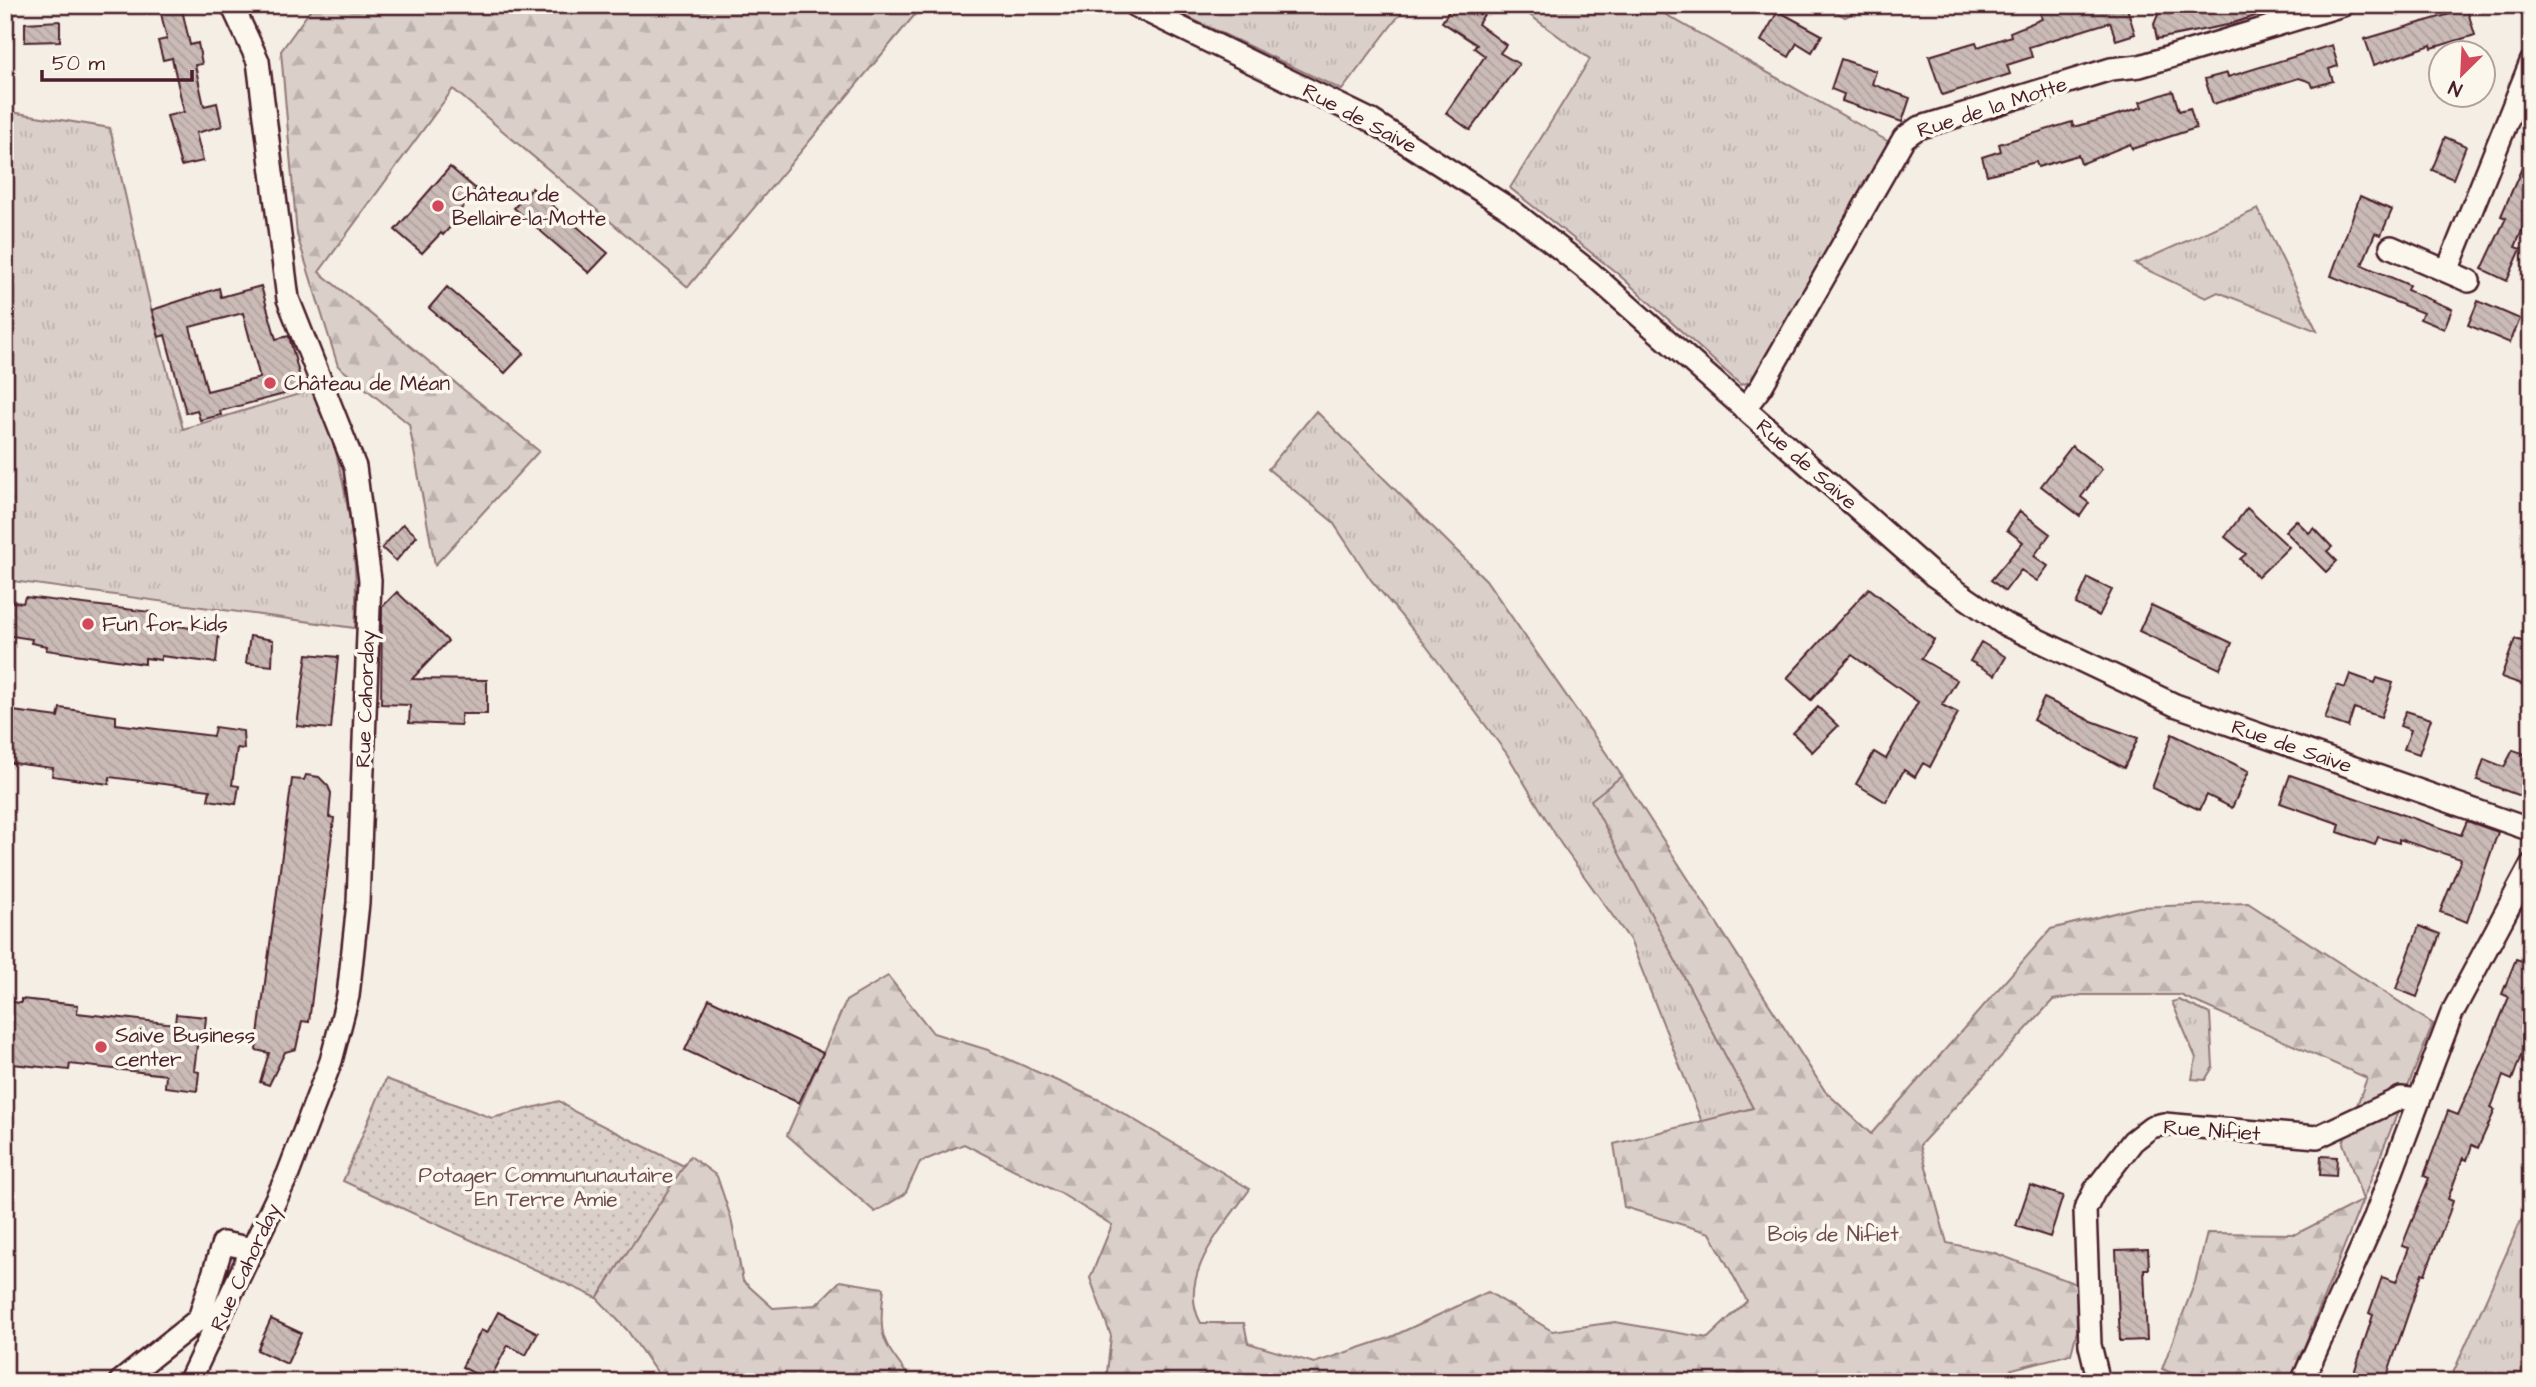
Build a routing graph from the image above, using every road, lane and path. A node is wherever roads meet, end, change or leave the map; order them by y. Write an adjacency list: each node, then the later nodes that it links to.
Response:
1 (232, 5): 12 (street, Rue Cahorday)
2 (1134, 5): 8 (street, Rue de Saive)
3 (2343, 5): 8 (street, Rue de la Motte)
4 (2531, 62): 6 (street)
5 (2391, 247): 6 (street)
6 (2447, 271): 7 (street)
7 (2469, 281)
8 (1744, 409): 9 (street, Rue de Saive)
9 (2531, 830)
10 (2531, 865): 11 (street)
11 (2419, 1100): 15 (street, Rue Nifiet); 16 (street)
12 (253, 1249): 13 (street, Rue Cahorday); 14 (street)
13 (193, 1381)
14 (120, 1382)
15 (2099, 1382)
16 (2302, 1382)

